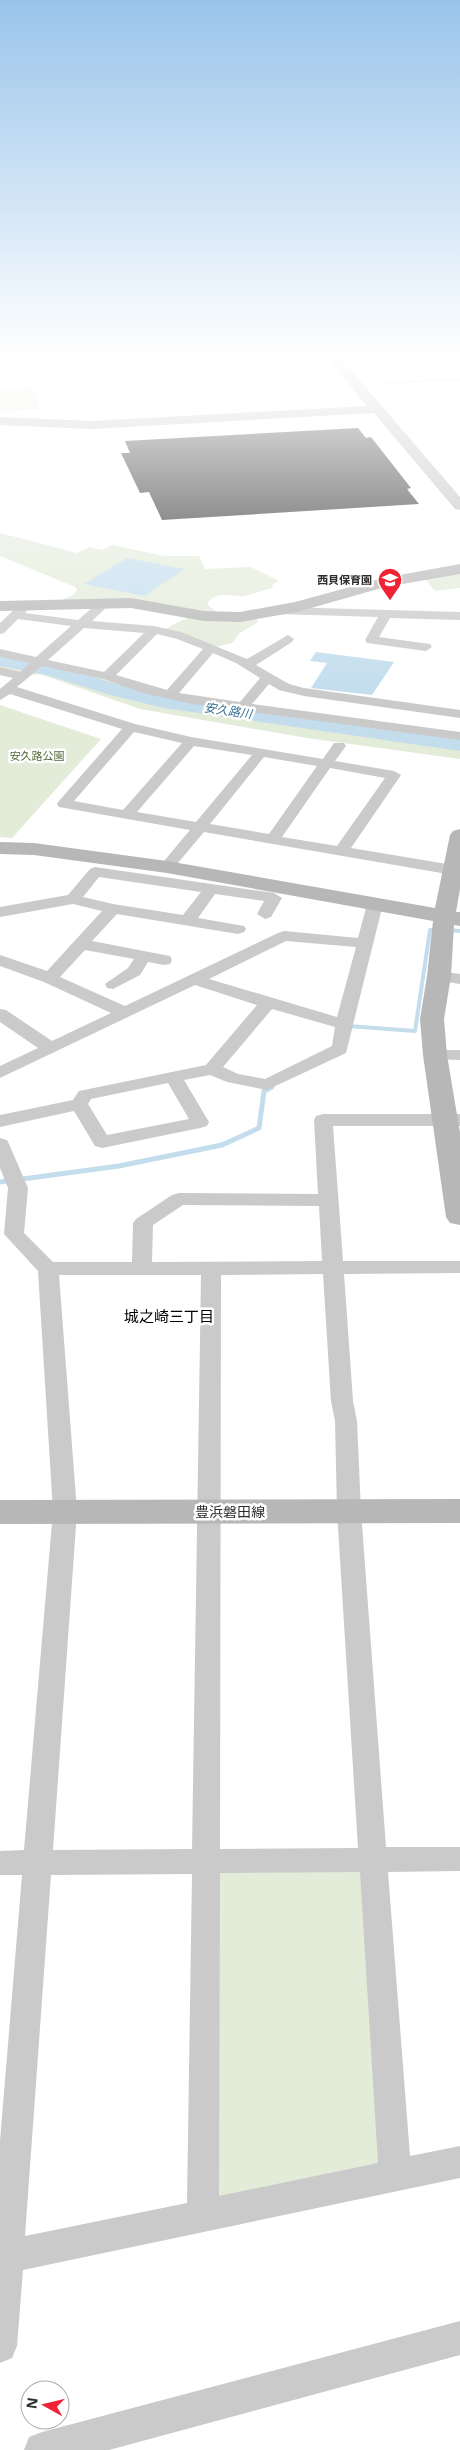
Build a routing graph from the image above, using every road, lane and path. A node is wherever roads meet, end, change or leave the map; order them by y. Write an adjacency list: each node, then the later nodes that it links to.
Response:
1 (429, 469): 2 (street)
2 (460, 506)
3 (460, 569): 7 (street)
4 (106, 602): 6 (street); 7 (street); 10 (street)
5 (0, 606): 6 (street)
6 (21, 610): 10 (street); 11 (street)
7 (282, 611): 8 (street)
8 (386, 614): 9 (street); 15 (street)
9 (460, 616)
10 (81, 624): 12 (street); 17 (street)
11 (1, 627)
12 (154, 630): 14 (street); 21 (street)
13 (288, 639): 18 (street)
14 (212, 648): 18 (street); 24 (street)
15 (426, 648)
16 (0, 653): 17 (street)
17 (41, 660): 20 (street); 21 (street)
18 (247, 664): 22 (street)
19 (0, 671): 20 (street)
20 (26, 674): 23 (street)
21 (107, 676): 24 (street)
22 (267, 678): 25 (street); 26 (street)
23 (4, 692): 27 (street)
24 (170, 695): 25 (street)
25 (243, 707): 28 (street)
26 (460, 714)
27 (131, 727): 29 (street); 33 (street)
28 (460, 736)
29 (191, 741): 31 (street); 33 (street)
30 (339, 746): 32 (street)
31 (260, 754): 32 (street); 34 (street)
32 (324, 764): 36 (street); 38 (street)
33 (126, 816): 34 (street)
34 (201, 827): 36 (street); 39 (street)
35 (460, 835): 40 (street)
36 (273, 840): 38 (street)
37 (0, 848): 39 (street)
38 (341, 851): 40 (street)
39 (167, 868): 43 (street)
40 (454, 870): 47 (street)
41 (211, 889): 42 (street); 46 (street); 48 (street)
42 (73, 899): 44 (street); 45 (street)
43 (375, 904): 47 (street); 51 (street)
44 (113, 909): 48 (street); 50 (street)
45 (0, 912)
46 (265, 914)
47 (452, 917): 56 (street)
48 (187, 921): 49 (street)
49 (238, 929)
50 (81, 944): 52 (street); 55 (street)
51 (364, 944): 57 (street); 62 (street)
52 (144, 956): 54 (street); 58 (street)
53 (0, 960): 55 (street)
54 (164, 960)
55 (50, 978): 60 (street)
56 (450, 978): 64 (street)
57 (196, 980): 59 (street); 60 (street)
58 (113, 984)
59 (268, 1003): 62 (street); 66 (street)
60 (126, 1013): 63 (street)
61 (0, 1014): 63 (street)
62 (344, 1024): 66 (street)
63 (50, 1048): 67 (street)
64 (435, 1055): 65 (street); 70 (street)
65 (460, 1055)
66 (212, 1070): 68 (street)
67 (0, 1073)
68 (173, 1077): 69 (street); 69 (street)
69 (79, 1104): 71 (street)
70 (452, 1120): 74 (street); 75 (street)
71 (0, 1121)
72 (0, 1144): 73 (street)
73 (8, 1180): 77 (street)
74 (458, 1190): 76 (street)
75 (328, 1200): 79 (street); 82 (street)
76 (460, 1216)
77 (7, 1236): 80 (street)
78 (460, 1267): 82 (street)
79 (142, 1268): 80 (street); 81 (street)
80 (48, 1269): 84 (street)
81 (211, 1269): 82 (street); 87 (street)
82 (332, 1269): 83 (street)
83 (349, 1510): 85 (street, 豊浜磐田線); 87 (street, 豊浜磐田線); 89 (street)
84 (65, 1511): 86 (street, 豊浜磐田線); 87 (street, 豊浜磐田線); 92 (street)
85 (460, 1511)
86 (0, 1512)
87 (210, 1513): 90 (street)
88 (460, 1859): 89 (street)
89 (374, 1860): 90 (street); 94 (street)
90 (207, 1862): 92 (street); 95 (street)
91 (0, 1863): 92 (street)
92 (38, 1863): 96 (street)
93 (460, 2162): 94 (street)
94 (394, 2175): 95 (street)
95 (203, 2215): 96 (street)
96 (3, 2257): 98 (street)
97 (460, 2338): 99 (street)
98 (0, 2346)
99 (42, 2450)

